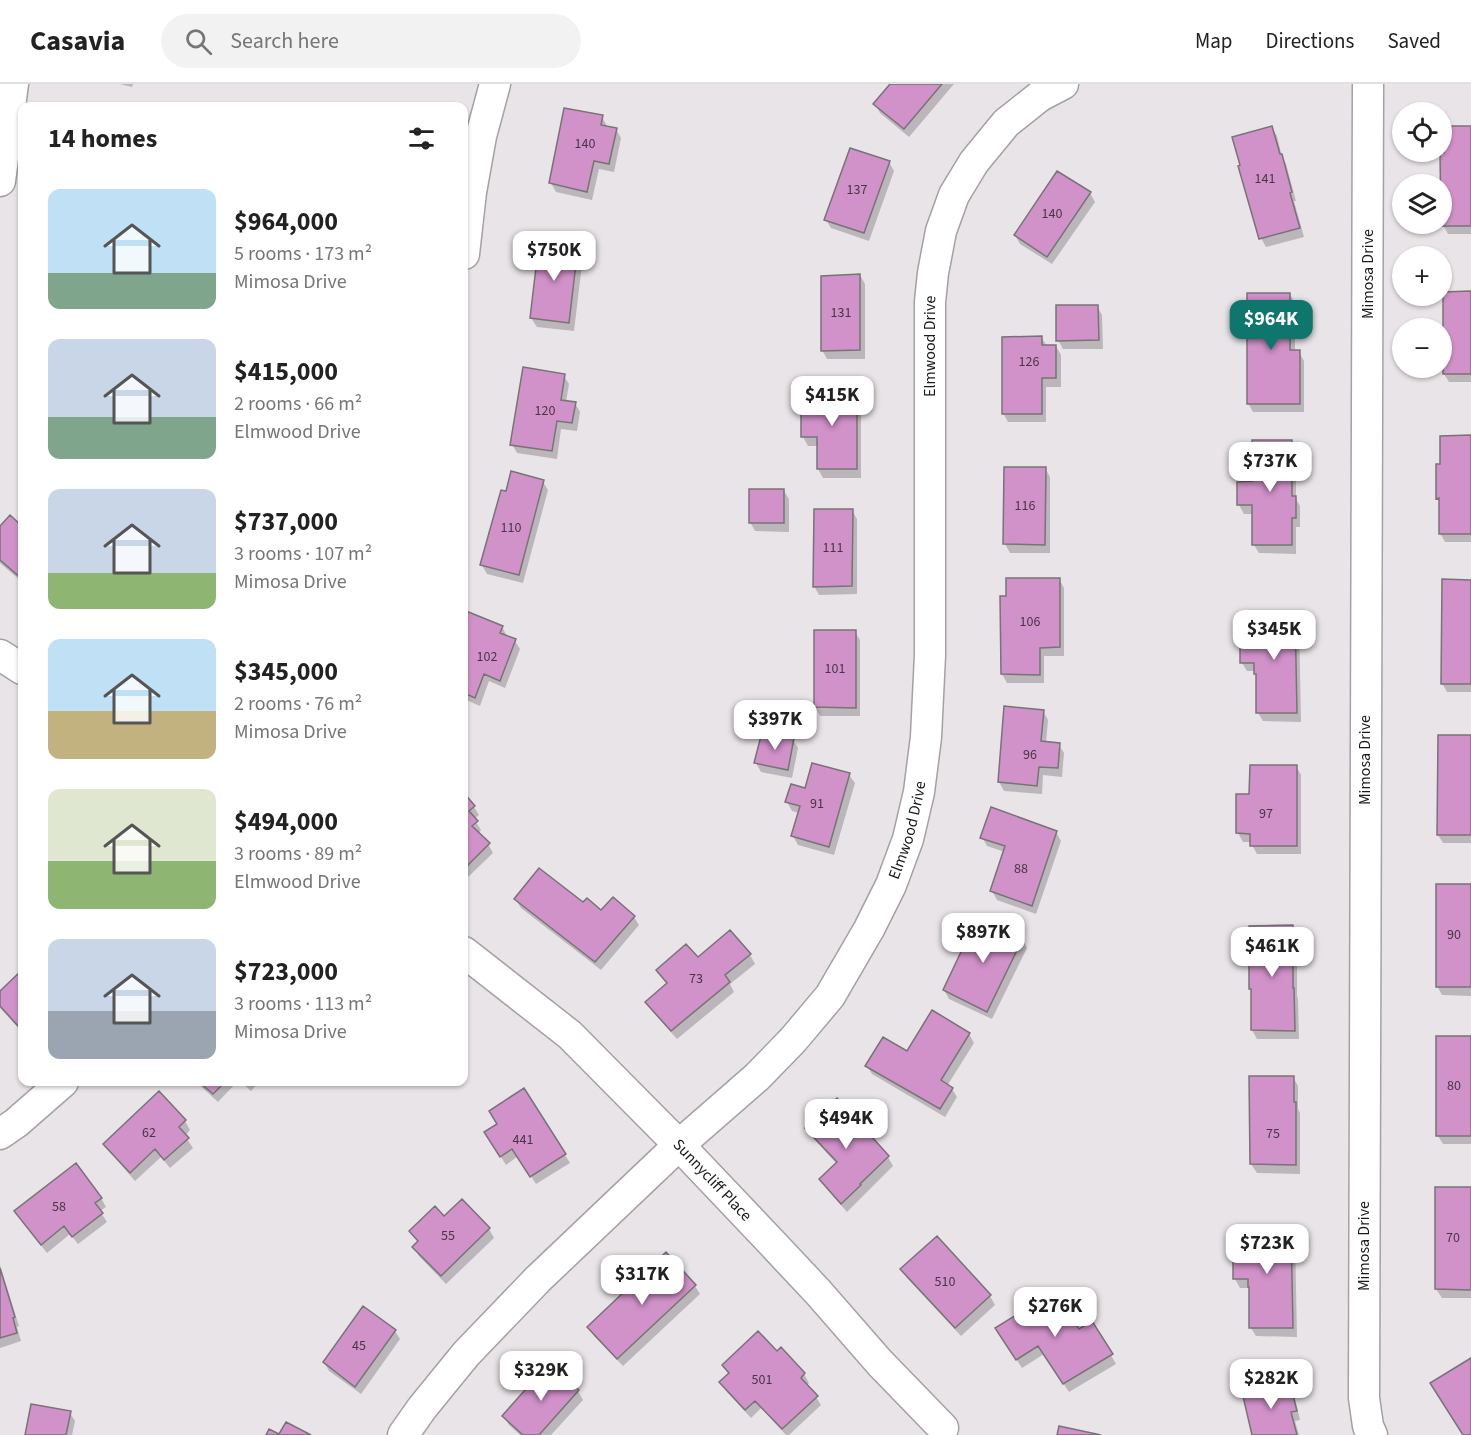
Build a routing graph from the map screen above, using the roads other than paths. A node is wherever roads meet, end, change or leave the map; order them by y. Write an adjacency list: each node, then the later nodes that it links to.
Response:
1 (13, 84): 5 (street)
2 (495, 84): 6 (street)
3 (1063, 84): 12 (street, Elmwood Drive)
4 (1368, 84): 15 (street, Mimosa Drive)
5 (0, 181)
6 (468, 219)
7 (0, 655): 8 (street)
8 (18, 666)
9 (468, 955): 12 (street, Sunnycliff Place)
10 (58, 1086): 11 (street)
11 (0, 1134)
12 (679, 1145): 13 (street, Sunnycliff Place); 14 (street, Elmwood Drive)
13 (943, 1428)
14 (403, 1435)
15 (1372, 1435)

